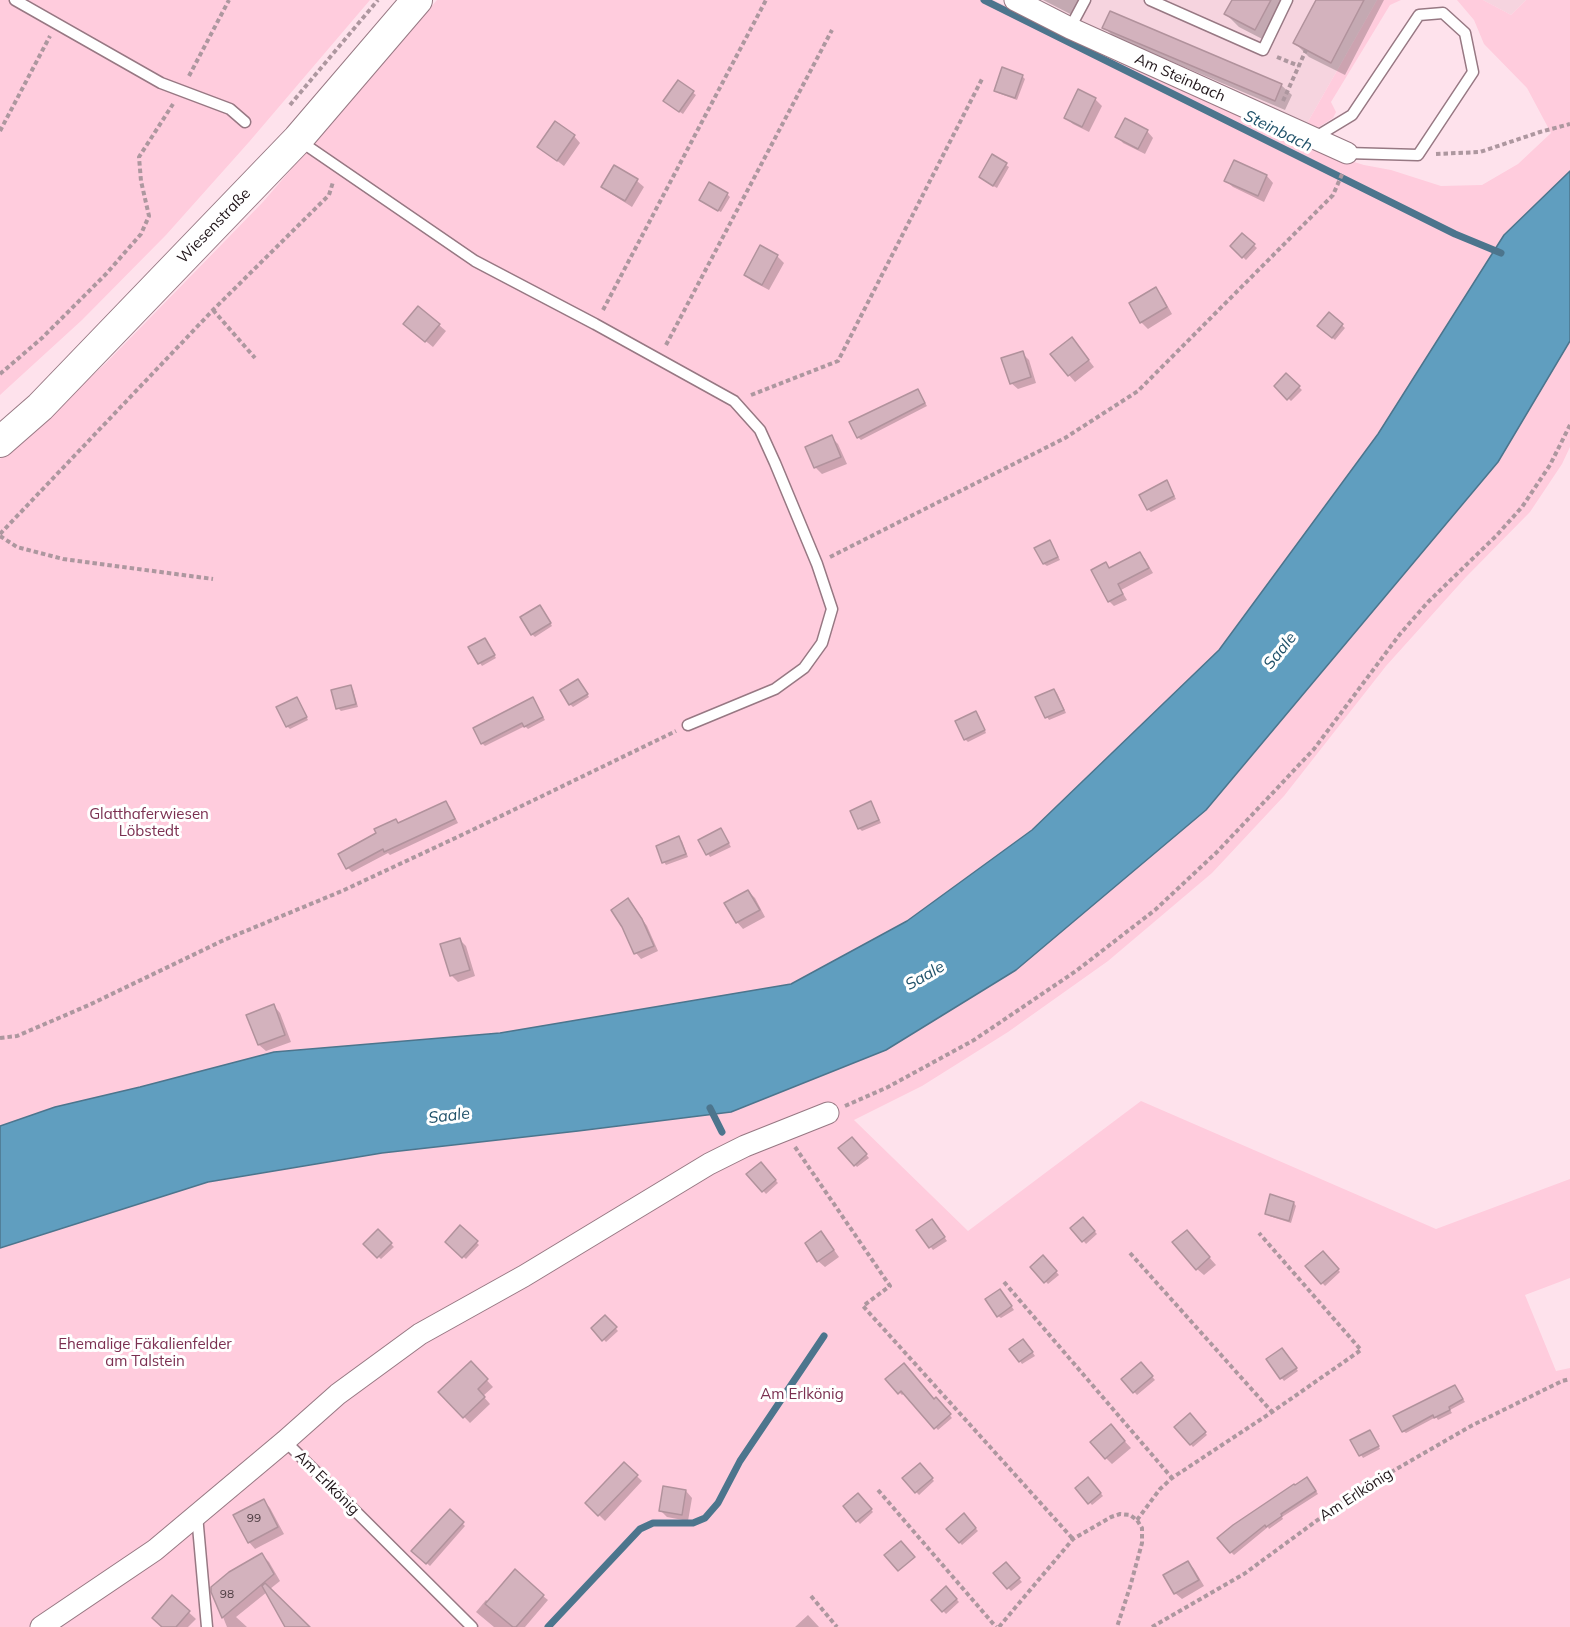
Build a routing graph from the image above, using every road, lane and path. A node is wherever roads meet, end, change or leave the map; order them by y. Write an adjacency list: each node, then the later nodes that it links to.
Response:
1 (15, 0): 9 (lane)
2 (229, 0): 16 (path)
3 (417, 0): 22 (street, Wiesenstraße)
4 (766, 0): 27 (path)
5 (1015, 0): 10 (street, Am Steinbach)
6 (1085, 0): 10 (lane)
7 (1150, 0): 12 (lane)
8 (1287, 0): 12 (lane)
9 (57, 23): 16 (lane); 20 (path)
10 (1070, 28): 17 (street, Am Steinbach)
11 (832, 30): 29 (path)
12 (1263, 50): 14 (path)
13 (1306, 50): 14 (path)
14 (1299, 66): 17 (path)
15 (982, 79): 31 (path)
16 (180, 92): 18 (lane); 30 (path)
17 (1274, 120): 21 (street, Am Steinbach)
18 (245, 122)
19 (1570, 124): 23 (path)
20 (0, 131)
21 (1314, 138): 23 (lane); 24 (street, Am Steinbach)
22 (298, 139): 25 (lane); 33 (street, Wiesenstraße)
23 (1418, 155): 24 (lane)
24 (1346, 161): 35 (path)
25 (336, 167): 26 (path); 27 (lane)
26 (213, 310): 28 (path); 34 (path)
27 (595, 324): 29 (lane)
28 (255, 358)
29 (658, 359): 31 (lane)
30 (0, 374)
31 (734, 401): 35 (lane)
32 (1570, 425): 39 (path)
33 (0, 442)
34 (0, 535): 36 (path)
35 (817, 564): 37 (lane)
36 (213, 579)
37 (688, 726): 38 (path)
38 (0, 1038)
39 (828, 1113): 40 (street, Am Erlkönig)
40 (784, 1131): 46 (street, Am Erlkönig); 51 (path)
41 (1259, 1233): 45 (path)
42 (1130, 1253): 45 (path)
43 (1004, 1282): 47 (path)
44 (1570, 1378): 59 (path, Am Erlkönig)
45 (1272, 1412): 47 (path)
46 (285, 1441): 49 (street, Am Erlkönig); 55 (lane, Am Erlkönig)
47 (1172, 1478): 50 (path)
48 (878, 1490): 57 (path)
49 (196, 1515): 53 (street, Am Erlkönig); 54 (lane)
50 (1137, 1520): 51 (path); 58 (path)
51 (1073, 1539): 57 (path)
52 (811, 1596): 56 (path)
53 (41, 1627)
54 (207, 1627)
55 (472, 1627)
56 (837, 1627)
57 (997, 1627)
58 (1117, 1627)
59 (1152, 1627)

